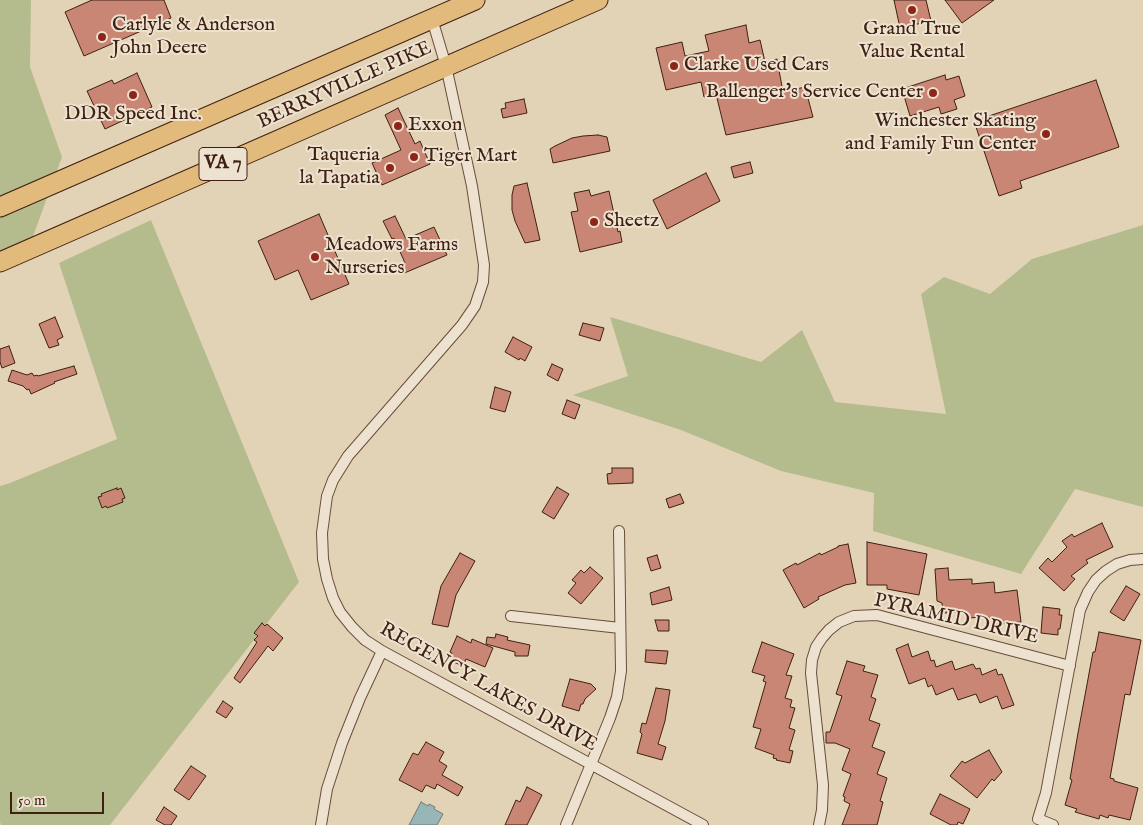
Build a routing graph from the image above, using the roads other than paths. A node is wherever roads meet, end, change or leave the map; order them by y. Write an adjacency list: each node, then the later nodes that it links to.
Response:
1 (475, 0): 3 (highway, BERRYVILLE PIKE / VA 7)
2 (598, 0): 4 (highway, BERRYVILLE PIKE / VA 7)
3 (432, 19): 4 (street, REGENCY LAKES DRIVE); 5 (highway, BERRYVILLE PIKE / VA 7)
4 (446, 66): 6 (highway, BERRYVILLE PIKE / VA 7); 11 (street, REGENCY LAKES DRIVE)
5 (0, 207)
6 (0, 262)
7 (618, 531): 10 (street)
8 (1143, 559): 12 (street)
9 (511, 616): 10 (street)
10 (620, 628): 13 (street)
11 (382, 651): 13 (street, REGENCY LAKES DRIVE); 14 (street)
12 (1070, 666): 17 (street, PYRAMID DRIVE); 18 (street)
13 (591, 765): 15 (street); 16 (street, REGENCY LAKES DRIVE)
14 (321, 825)
15 (566, 825)
16 (703, 825)
17 (819, 825)
18 (1053, 825)

